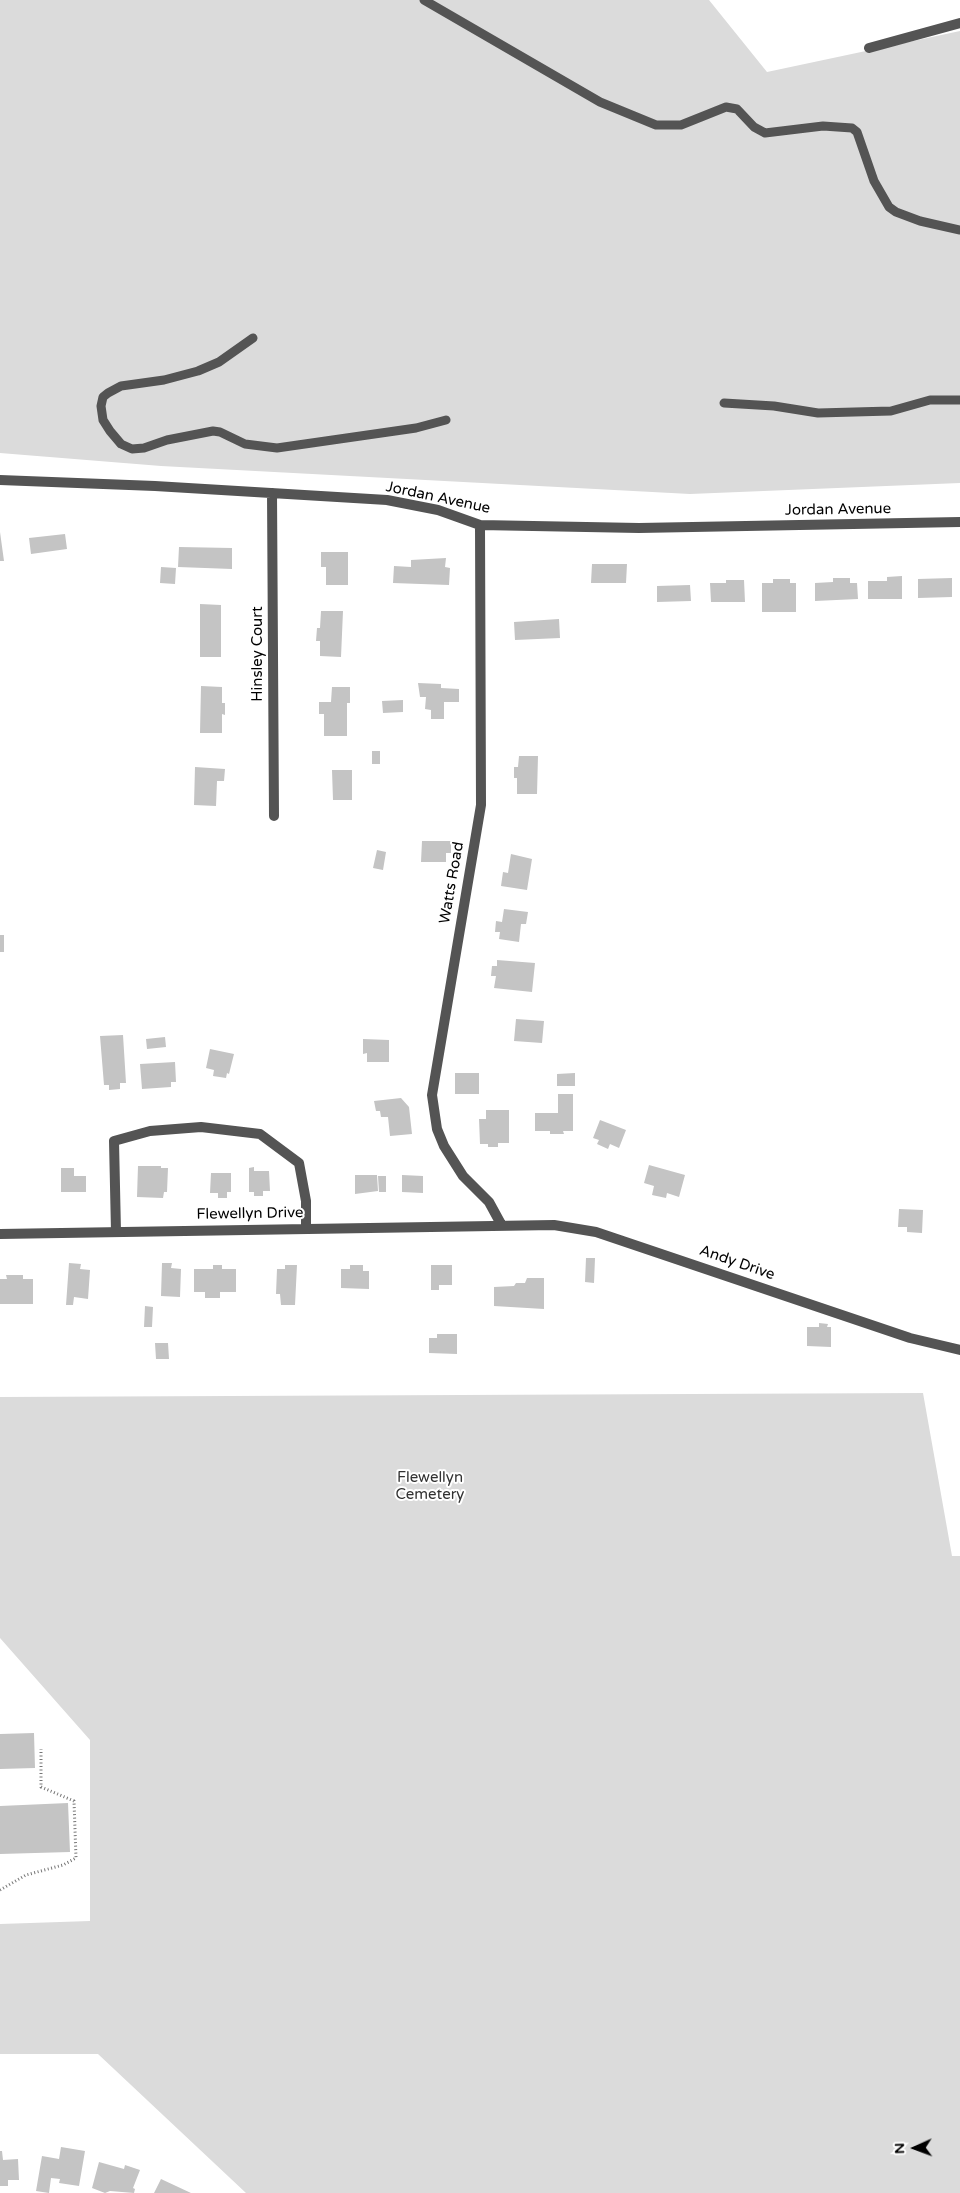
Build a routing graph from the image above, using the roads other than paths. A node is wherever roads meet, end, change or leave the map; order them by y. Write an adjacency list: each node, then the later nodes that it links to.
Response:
1 (424, 0): 4 (lane)
2 (960, 23): 3 (street)
3 (869, 48)
4 (960, 230)
5 (253, 338): 8 (lane)
6 (960, 400): 7 (lane)
7 (724, 403)
8 (446, 420)
9 (0, 480): 10 (street, Jordan Avenue)
10 (272, 492): 12 (street, Jordan Avenue); 13 (street, Hinsley Court)
11 (960, 522): 12 (street, Jordan Avenue)
12 (480, 525): 14 (street, Watts Road)
13 (274, 816)
14 (501, 1224): 15 (street, Flewellyn Drive); 18 (street, Andy Drive)
15 (306, 1228): 16 (street, Flewellyn Drive); 16 (street)
16 (116, 1232): 17 (street, Flewellyn Drive)
17 (0, 1234)
18 (960, 1350)

